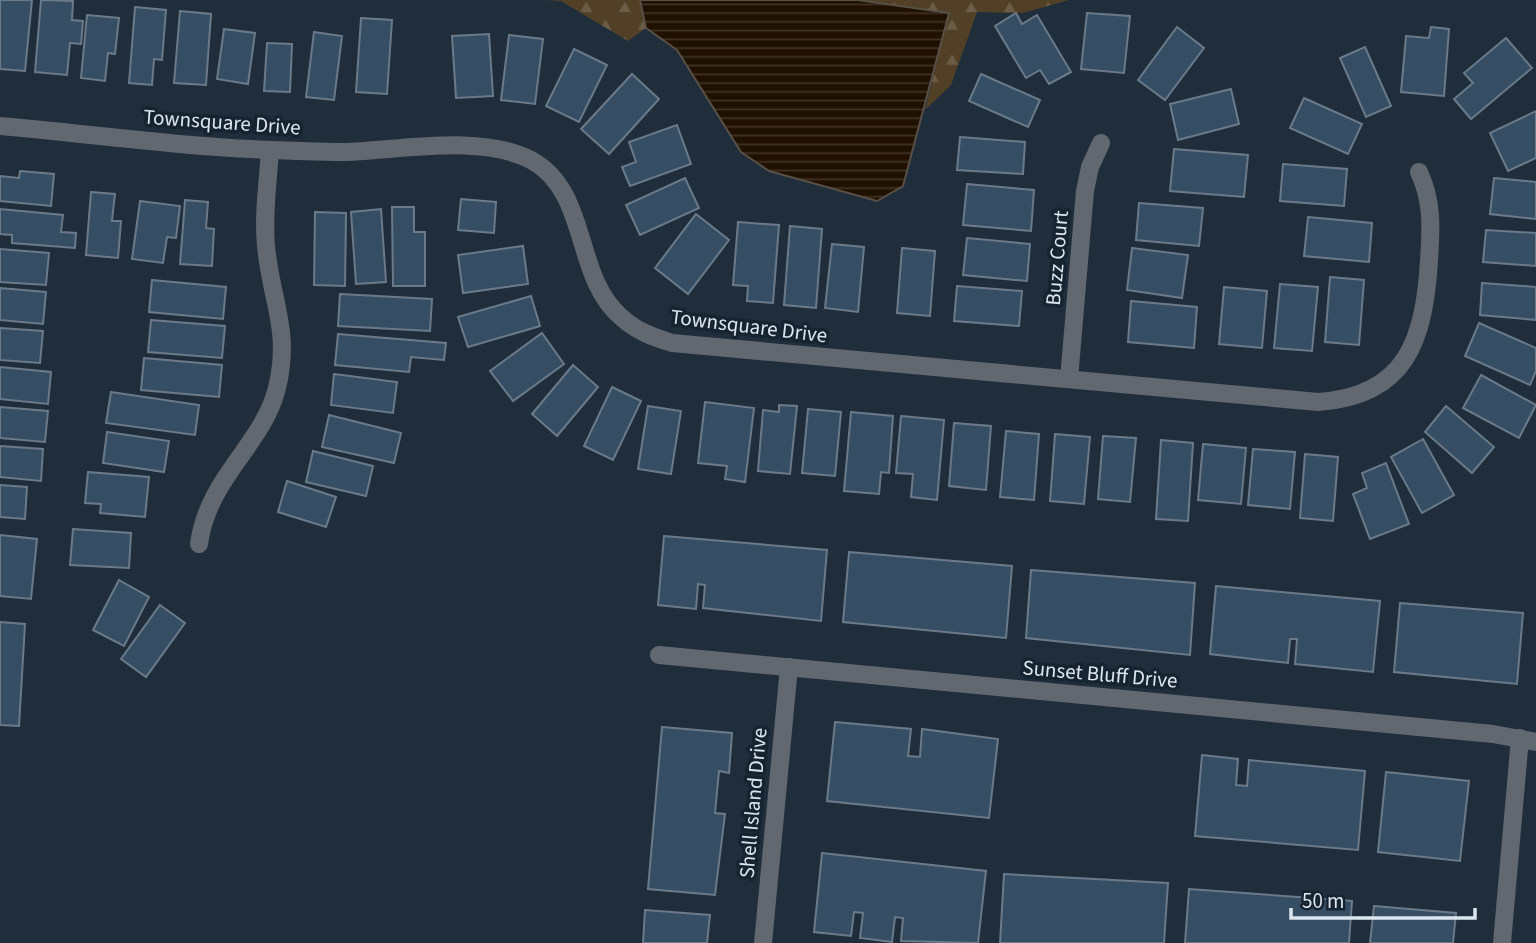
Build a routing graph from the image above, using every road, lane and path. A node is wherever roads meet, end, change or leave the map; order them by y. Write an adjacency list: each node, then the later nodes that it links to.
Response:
1 (0, 126): 3 (street, Townsquare Drive)
2 (1101, 143): 5 (street, Buzz Court)
3 (270, 150): 5 (street, Townsquare Drive); 6 (street)
4 (1419, 172): 5 (street, Townsquare Drive)
5 (1069, 379)
6 (199, 544)
7 (659, 655): 8 (street, Sunset Bluff Drive)
8 (789, 667): 9 (street, Sunset Bluff Drive); 10 (street, Shell Island Drive)
9 (1528, 740): 11 (street)
10 (763, 943)
11 (1502, 943)

